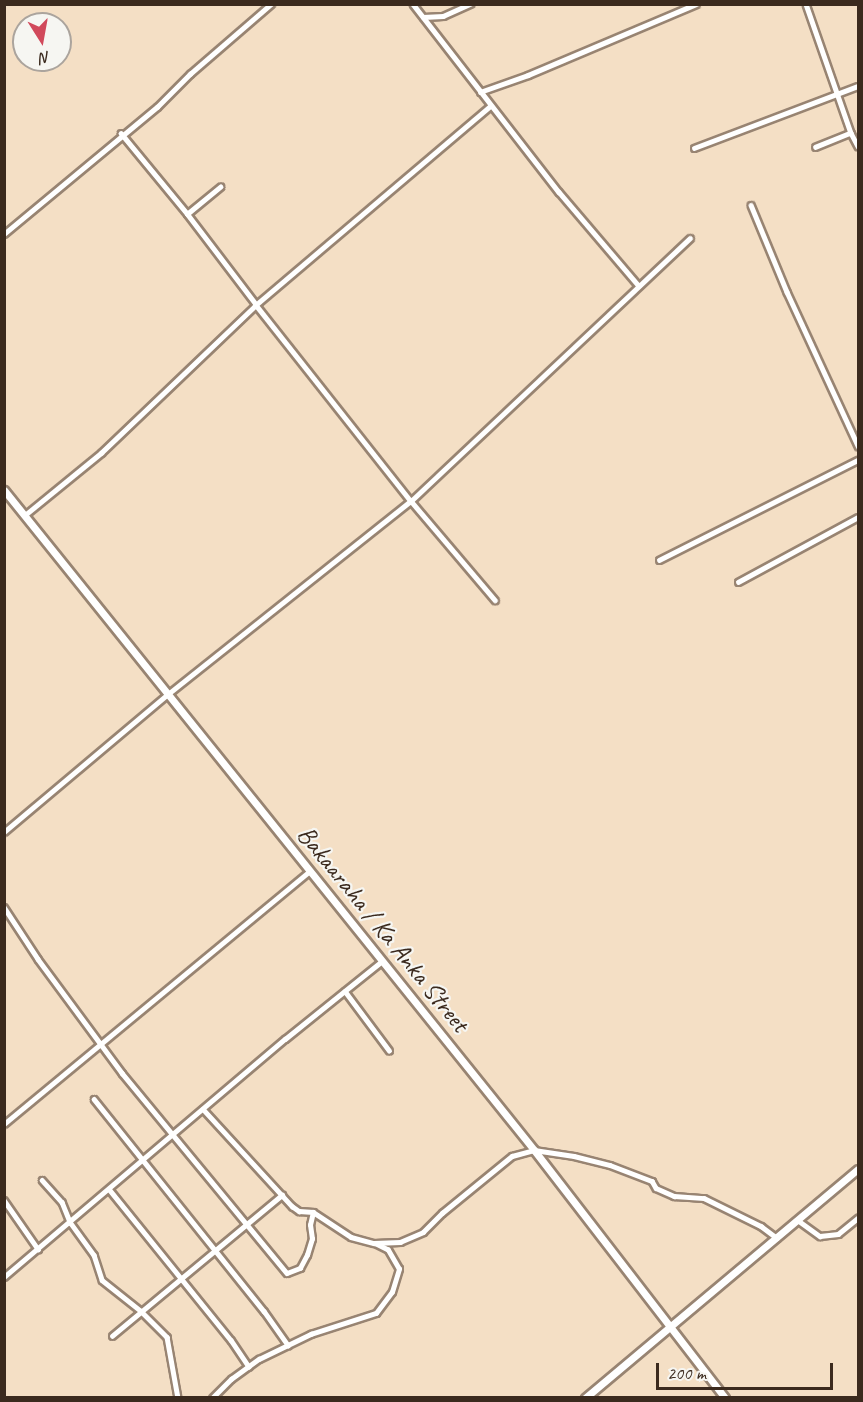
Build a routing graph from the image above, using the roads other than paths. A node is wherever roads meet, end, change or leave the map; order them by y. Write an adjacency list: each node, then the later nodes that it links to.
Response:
1 (272, 4): 13 (street)
2 (413, 4): 8 (street)
3 (470, 4): 8 (street)
4 (696, 4): 6 (street)
5 (814, 4): 7 (street)
6 (689, 6): 10 (street)
7 (807, 6): 11 (street)
8 (423, 17): 10 (street)
9 (858, 86): 11 (street)
10 (480, 92): 12 (street)
11 (838, 94): 14 (street); 17 (street)
12 (491, 106): 23 (street); 24 (street)
13 (122, 134): 20 (street); 21 (street)
14 (851, 134): 15 (street); 16 (street)
15 (858, 146)
16 (816, 147)
17 (694, 148)
18 (220, 187): 20 (street)
19 (751, 205): 25 (street)
20 (187, 214): 24 (street)
21 (4, 234)
22 (690, 238): 23 (street)
23 (639, 286): 28 (street)
24 (256, 305): 28 (street); 29 (street)
25 (858, 446)
26 (858, 460): 31 (street)
27 (4, 490): 29 (street, Bakaaraha / Ka Anka Street)
28 (411, 501): 33 (street); 34 (street)
29 (25, 515): 34 (street, Bakaaraha / Ka Anka Street)
30 (858, 517): 32 (street)
31 (659, 560)
32 (738, 582)
33 (495, 600)
34 (168, 694): 35 (street); 36 (street, Bakaaraha / Ka Anka Street)
35 (4, 832)
36 (310, 871): 38 (street, Bakaaraha / Ka Anka Street); 40 (street)
37 (4, 907): 40 (street)
38 (382, 961): 39 (street); 46 (street, Bakaaraha / Ka Anka Street)
39 (345, 991): 41 (street); 43 (street)
40 (101, 1043): 44 (street); 45 (street)
41 (389, 1050)
42 (94, 1099): 47 (street)
43 (203, 1109): 45 (street); 51 (street)
44 (4, 1124)
45 (175, 1134): 47 (street); 57 (street)
46 (534, 1150): 58 (street); 59 (street); 65 (street, Bakaaraha / Ka Anka Street)
47 (143, 1161): 50 (street); 61 (street)
48 (858, 1169): 55 (street)
49 (42, 1180): 56 (street)
50 (109, 1190): 56 (street); 63 (street)
51 (282, 1195): 53 (street); 57 (street)
52 (4, 1200): 60 (street)
53 (313, 1212): 57 (street); 59 (street)
54 (858, 1218): 55 (street)
55 (799, 1221): 58 (street)
56 (70, 1222): 60 (street); 64 (street)
57 (248, 1224): 61 (street)
58 (777, 1238): 65 (street)
59 (374, 1243): 67 (street)
60 (38, 1249): 62 (street)
61 (215, 1251): 63 (street); 67 (street)
62 (4, 1277)
63 (182, 1279): 64 (street); 68 (street)
64 (141, 1311): 66 (street); 69 (street)
65 (670, 1328): 71 (street); 72 (street, Bakaaraha / Ka Anka Street)
66 (112, 1336)
67 (288, 1345): 68 (street)
68 (249, 1367): 70 (street)
69 (178, 1398)
70 (212, 1398)
71 (585, 1398)
72 (725, 1398)

